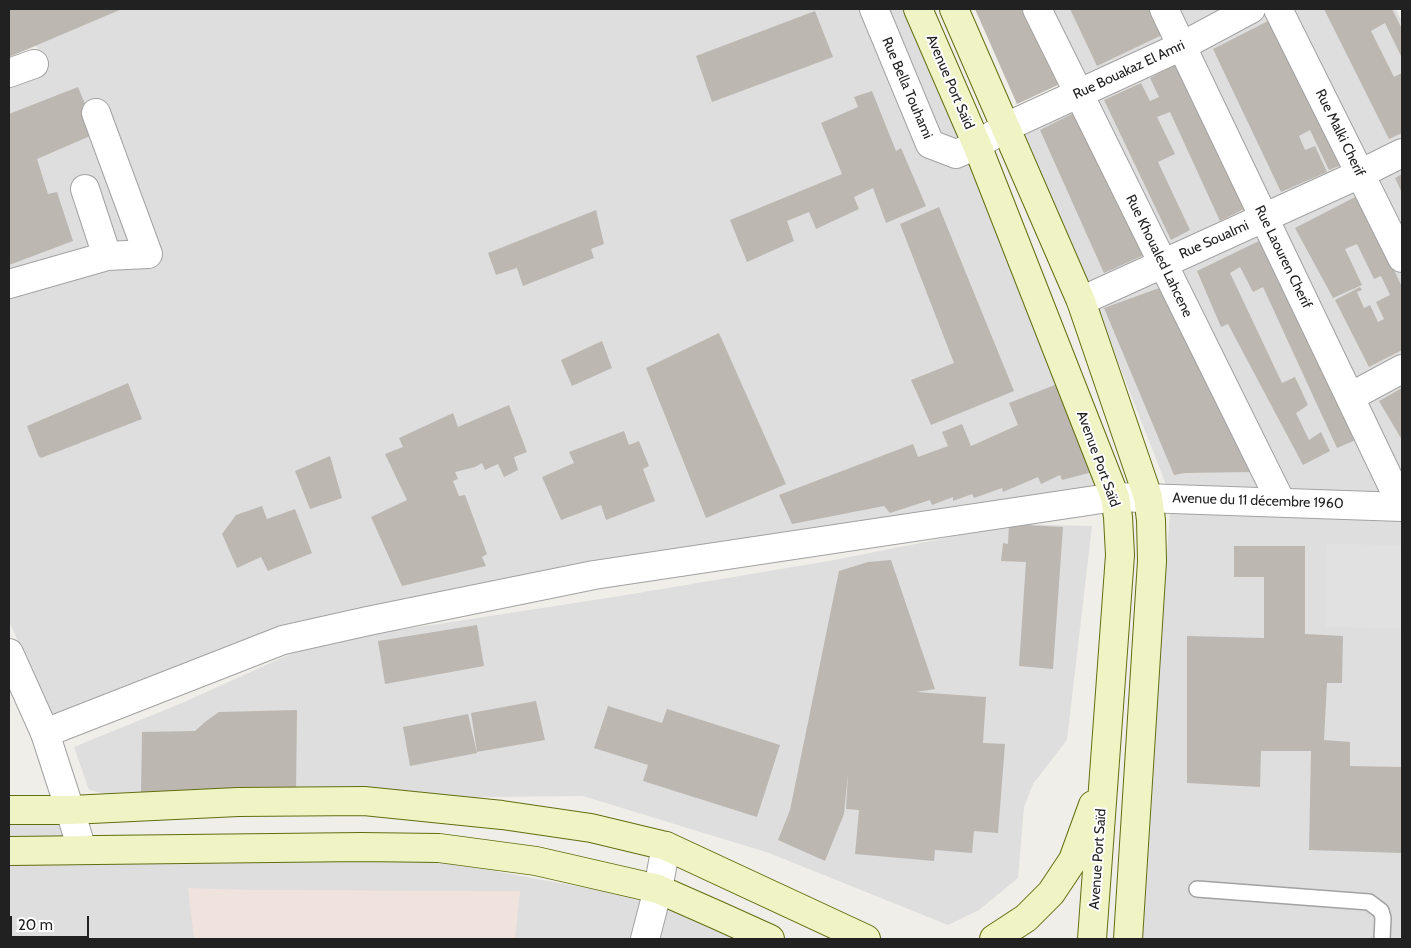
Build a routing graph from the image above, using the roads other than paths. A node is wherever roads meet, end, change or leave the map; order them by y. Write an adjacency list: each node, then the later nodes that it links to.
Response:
1 (874, 9): 14 (street, Rue Bella Touhami)
2 (918, 9): 14 (main road, Avenue Port Saïd)
3 (954, 9): 13 (main road)
4 (1037, 9): 11 (street, Rue Khoualed Lahcene)
5 (1164, 9): 8 (street, Rue Laouren Cherif)
6 (1251, 9): 8 (street, Rue Bouakaz El Amri)
7 (1278, 9): 16 (street, Rue Malki Cherif)
8 (1182, 46): 11 (street, Rue Bouakaz El Amri); 18 (street, Rue Laouren Cherif)
9 (34, 64): 10 (street)
10 (9, 73)
11 (1078, 94): 13 (street, Rue Bouakaz El Amri); 21 (street, Rue Khoualed Lahcene)
12 (96, 113): 19 (street)
13 (1006, 127): 14 (street, Rue Bella Touhami); 23 (main road)
14 (977, 145): 26 (main road, Avenue Port Saïd)
15 (1402, 153): 16 (street, Rue Soualmi)
16 (1360, 174): 18 (street, Rue Soualmi); 20 (street, Rue Malki Cherif)
17 (85, 189): 19 (street)
18 (1264, 217): 21 (street, Rue Soualmi); 25 (street, Rue Laouren Cherif)
19 (107, 256): 22 (street)
20 (1402, 258)
21 (1162, 263): 23 (street, Rue Soualmi); 28 (street, Rue Khoualed Lahcene)
22 (9, 284)
23 (1081, 301): 27 (main road)
24 (1402, 369): 25 (street)
25 (1350, 397): 29 (street, Rue Laouren Cherif)
26 (1114, 496): 27 (street, Avenue du 11 décembre 1960); 31 (street, Avenue du 11 décembre 1960); 32 (main road, Avenue Port Saïd)
27 (1148, 497): 28 (street, Avenue du 11 décembre 1960); 45 (main road)
28 (1281, 502): 29 (street, Avenue du 11 décembre 1960)
29 (1402, 506)
30 (9, 653): 31 (street)
31 (45, 733): 34 (street)
32 (1105, 770): 43 (main road); 44 (main road, Avenue Port Saïd)
33 (9, 810): 34 (main road)
34 (70, 810): 35 (main road); 36 (street)
35 (666, 846): 38 (street); 42 (main road)
36 (82, 850): 37 (main road); 38 (main road)
37 (9, 851)
38 (658, 889): 40 (street); 41 (main road)
39 (1197, 889): 46 (lane)
40 (645, 939)
41 (770, 939)
42 (866, 939)
43 (994, 939)
44 (1092, 939)
45 (1128, 939)
46 (1382, 939)

